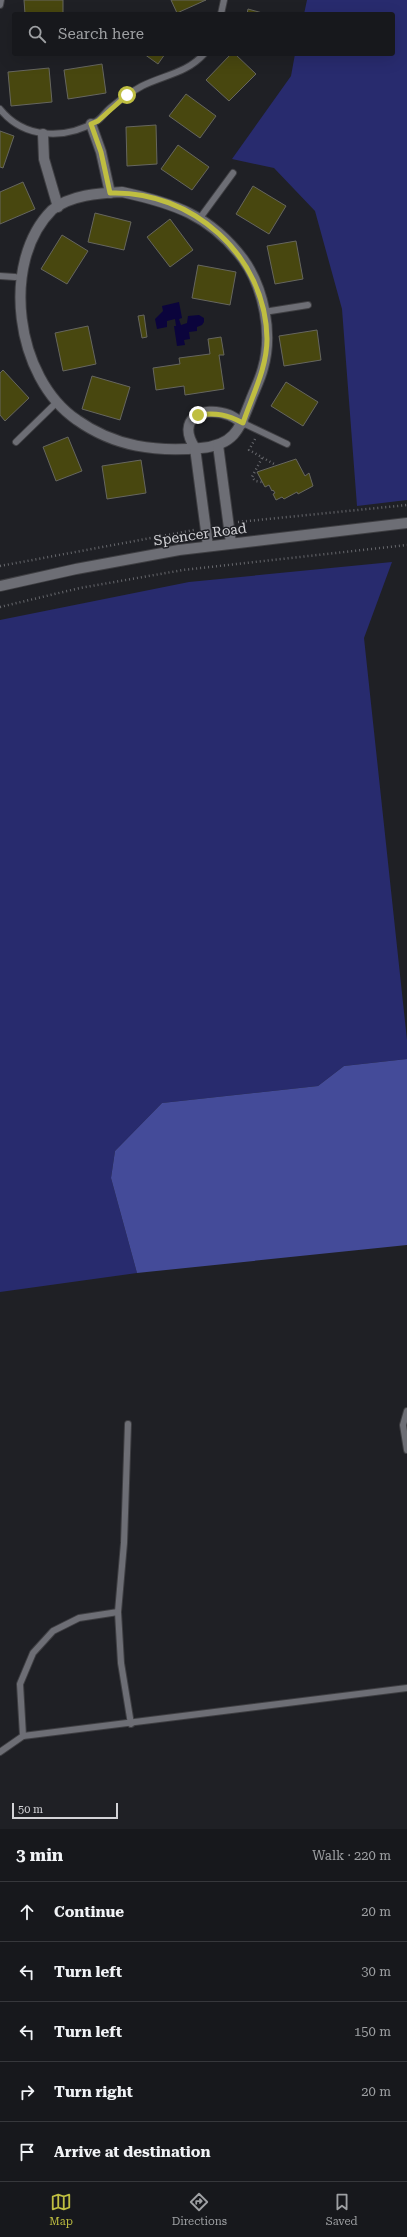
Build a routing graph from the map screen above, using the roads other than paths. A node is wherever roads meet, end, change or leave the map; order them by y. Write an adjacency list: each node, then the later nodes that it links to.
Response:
1 (1, 0): 3 (lane)
2 (224, 0): 4 (lane)
3 (0, 5)
4 (222, 12)
5 (202, 56): 7 (lane)
6 (0, 109): 8 (lane)
7 (91, 124): 8 (lane); 10 (street)
8 (43, 134): 11 (street)
9 (233, 173): 12 (lane)
10 (110, 193): 11 (street); 12 (street)
11 (58, 207): 14 (street)
12 (200, 218): 16 (street)
13 (0, 276): 14 (lane)
14 (15, 277): 17 (street)
15 (308, 305): 16 (lane)
16 (264, 312): 18 (street)
17 (57, 402): 19 (lane); 22 (street)
18 (243, 423): 20 (lane); 21 (street); 22 (street)
19 (16, 442)
20 (287, 444)
21 (218, 445): 22 (street); 24 (street)
22 (195, 448): 25 (street)
23 (407, 523): 24 (street, Spencer Road)
24 (231, 543): 25 (street, Spencer Road)
25 (208, 546): 26 (street, Spencer Road)
26 (0, 586)
27 (407, 1411): 29 (lane)
28 (128, 1424): 30 (lane)
29 (407, 1450)
30 (118, 1612): 32 (lane); 33 (lane)
31 (407, 1688): 32 (lane)
32 (131, 1724): 33 (lane)
33 (23, 1736): 34 (lane)
34 (0, 1752)

